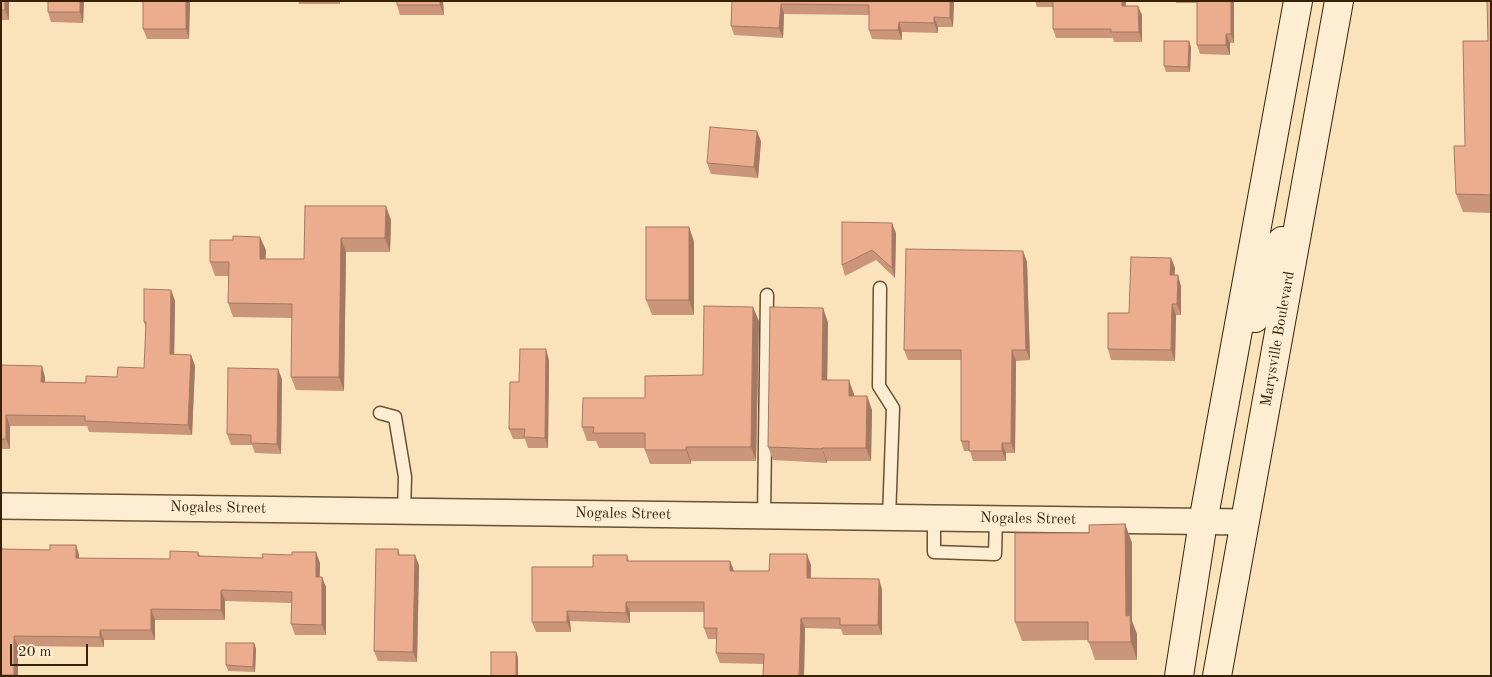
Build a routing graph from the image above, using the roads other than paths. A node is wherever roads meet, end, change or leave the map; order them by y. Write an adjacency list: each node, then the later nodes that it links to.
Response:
1 (1298, 1): 3 (main road)
2 (1339, 1): 4 (main road, Marysville Boulevard)
3 (1279, 107): 4 (main road); 7 (main road)
4 (1299, 225): 7 (main road); 16 (main road, Marysville Boulevard)
5 (880, 288): 12 (lane)
6 (768, 295): 11 (lane)
7 (1238, 333): 15 (main road)
8 (380, 413): 10 (lane)
9 (1, 506): 10 (street, Nogales Street)
10 (404, 511): 11 (street, Nogales Street)
11 (764, 516): 12 (street, Nogales Street)
12 (889, 518): 13 (street, Nogales Street)
13 (934, 518): 14 (street, Nogales Street); 14 (lane)
14 (996, 519): 15 (street, Nogales Street)
15 (1203, 522): 16 (street, Nogales Street); 17 (main road)
16 (1245, 522): 18 (main road, Marysville Boulevard)
17 (1179, 676)
18 (1216, 676)

